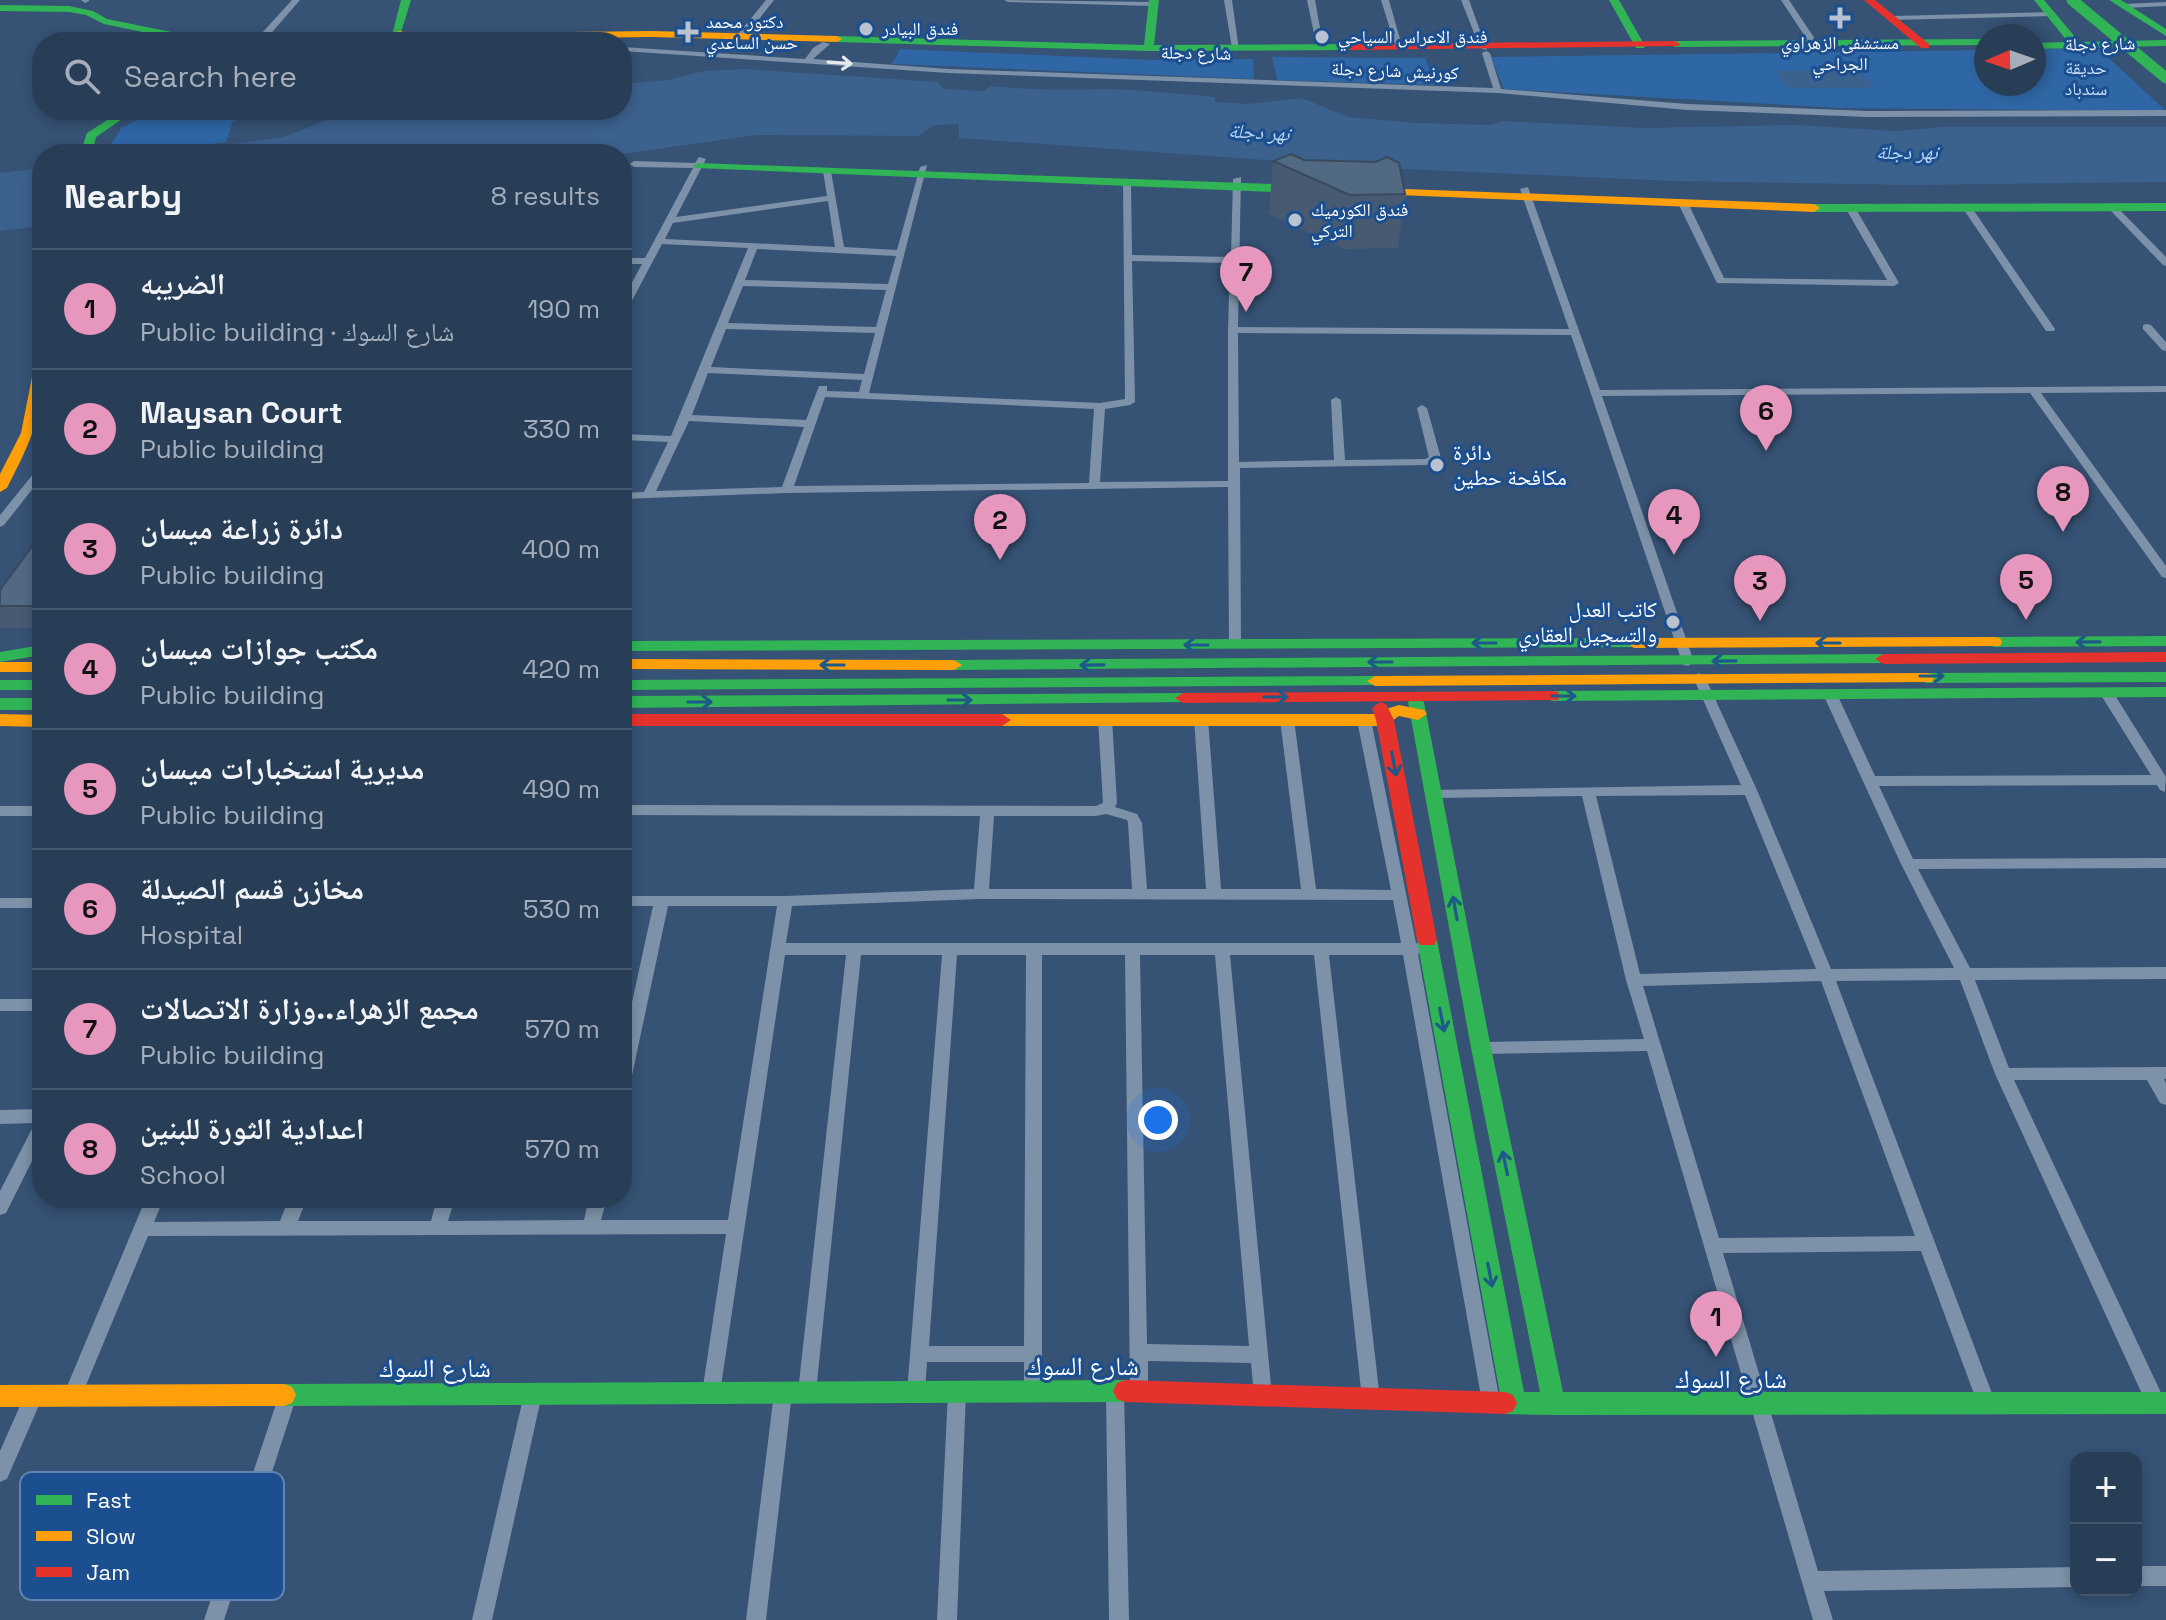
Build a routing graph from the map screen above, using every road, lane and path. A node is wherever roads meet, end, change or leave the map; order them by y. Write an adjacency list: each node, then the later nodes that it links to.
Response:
1 (296, 0): 23 (street)
2 (406, 0): 24 (main road)
3 (770, 0): 26 (street)
4 (1008, 0): 14 (street)
5 (1228, 0): 38 (street)
6 (1311, 0): 39 (street)
7 (1385, 0): 40 (street)
8 (1465, 0): 42 (street)
9 (1614, 0): 35 (main road)
10 (1785, 0): 33 (street)
11 (1869, 0): 20 (main road)
12 (2072, 0): 45 (main road, bridge)
13 (2081, 0): 44 (main road)
14 (1153, 2): 37 (main road)
15 (2119, 3): 17 (street); 28 (main road)
16 (85, 4): 18 (main road, شارع دجلة); 21 (main road, شارع دجلة); 22 (main road, شارع دجلة)
17 (2166, 4)
18 (0, 5)
19 (2046, 7): 20 (street); 29 (main road)
20 (1892, 18): 36 (main road)
21 (157, 32)
22 (188, 32)
23 (268, 32)
24 (400, 32)
25 (632, 34): 26 (main road, شارع دجلة)
26 (741, 36): 37 (main road, شارع دجلة)
27 (632, 38): 32 (main road, شارع دجلة)
28 (2166, 38): 29 (main road, شارع دجلة); 30 (main road, شارع دجلة)
29 (2072, 40): 31 (main road, شارع دجلة)
30 (2046, 43)
31 (2046, 43)
32 (826, 44): 42 (main road, شارع دجلة); 43 (street)
33 (1815, 45): 35 (main road, شارع دجلة); 36 (main road, شارع دجلة)
34 (1974, 45): 36 (main road, شارع دجلة)
35 (1640, 46): 42 (main road, شارع دجلة)
36 (1924, 46): 42 (main road, شارع دجلة)
37 (1149, 48): 38 (main road, شارع دجلة)
38 (1236, 48): 39 (main road, شارع دجلة)
39 (1321, 48): 40 (main road, شارع دجلة)
40 (1400, 48): 42 (main road, شارع دجلة)
41 (632, 50): 43 (street, كورنيش شارع دجلة)
42 (1485, 50): 46 (street)
43 (808, 60): 46 (street, كورنيش شارع دجلة, one-way to 46)
44 (2166, 67)
45 (2166, 78)
46 (1498, 91): 47 (street, كورنيش شارع دجلة)
47 (2166, 113)
48 (106, 120): 50 (main road)
49 (114, 120): 51 (main road)
50 (81, 144)
51 (89, 144)
52 (700, 162): 53 (street); 54 (main road); 55 (main road); 68 (street)
53 (634, 164)
54 (827, 171): 55 (main road); 61 (street)
55 (923, 171): 56 (main road); 57 (main road); 72 (street)
56 (1126, 182): 57 (main road); 73 (street)
57 (1238, 183): 58 (main road); 74 (street)
58 (1316, 186)
59 (1363, 187): 60 (main road)
60 (1526, 193): 62 (main road); 63 (main road); 86 (street)
61 (832, 198): 68 (street); 71 (street)
62 (2166, 199)
63 (1683, 203): 66 (main road); 66 (street)
64 (2166, 207): 65 (main road)
65 (2113, 208): 67 (main road); 77 (street)
66 (1851, 209): 67 (main road)
67 (1969, 210): 83 (street)
68 (668, 221): 69 (street)
69 (657, 241): 70 (street); 76 (street)
70 (754, 245): 71 (street); 78 (street)
71 (840, 250): 72 (street)
72 (901, 253): 80 (street)
73 (1127, 258): 74 (street); 97 (street)
74 (1235, 260): 85 (street)
75 (632, 261): 76 (street)
76 (646, 261): 79 (street)
77 (2166, 263)
78 (739, 283): 80 (street); 81 (street)
79 (632, 287)
80 (891, 287): 84 (street)
81 (721, 326): 84 (street); 88 (street)
82 (2147, 327): 87 (street)
83 (2050, 329)
84 (879, 330): 90 (street)
85 (1233, 330): 86 (street); 105 (street)
86 (1575, 332): 93 (street)
87 (2166, 348)
88 (705, 370): 89 (street); 99 (street)
89 (826, 376): 90 (street); 94 (street)
90 (867, 377): 95 (street)
91 (2166, 389): 92 (street)
92 (2033, 390): 93 (street); 115 (street)
93 (1597, 393): 129 (street)
94 (821, 394): 95 (street); 100 (street)
95 (863, 396): 97 (street)
96 (1336, 400): 104 (street)
97 (1100, 406): 108 (street)
98 (1422, 408): 104 (street)
99 (685, 418): 100 (street); 103 (street)
100 (811, 424): 110 (street)
101 (32, 434): 109 (main road); 113 (main road)
102 (632, 437): 103 (street)
103 (676, 439): 112 (street)
104 (1340, 464): 105 (street)
105 (1233, 465): 107 (street)
106 (32, 483): 114 (street)
107 (1233, 484): 108 (street); 117 (street)
108 (1094, 486): 110 (street)
109 (0, 488)
110 (787, 490): 112 (street)
111 (632, 496): 112 (street)
112 (648, 496)
113 (0, 505)
114 (0, 523)
115 (2166, 574)
116 (2166, 641): 128 (main road, one-way to 128)
117 (1235, 644): 122 (main road, one-way to 122); 129 (main road, one-way to 117)
118 (632, 647): 122 (main road)
119 (0, 649): 120 (main road)
120 (32, 650)
121 (32, 652): 123 (main road)
122 (748, 655): 125 (main road); 129 (main road, one-way to 122)
123 (0, 657)
124 (2166, 657): 128 (main road)
125 (632, 663)
126 (0, 667): 127 (main road)
127 (32, 667)
128 (1960, 668): 129 (main road); 130 (main road); 135 (main road); 137 (main road, one-way to 128)
129 (1694, 670): 134 (main road); 137 (main road); 142 (main road, one-way to 129); 153 (street)
130 (2166, 677)
131 (0, 685): 132 (main road)
132 (32, 685)
133 (632, 686): 134 (main road)
134 (741, 692): 138 (main road, one-way to 138); 139 (main road, one-way to 134)
135 (2106, 692): 136 (main road); 152 (street)
136 (2166, 692)
137 (1830, 694): 151 (street)
138 (1365, 697): 142 (main road); 149 (main road)
139 (632, 701)
140 (6, 703): 141 (main road)
141 (32, 704)
142 (1417, 705): 149 (main road); 155 (main road)
143 (1105, 719): 144 (main road); 147 (main road); 156 (street)
144 (1201, 719): 145 (main road); 165 (street)
145 (1287, 719): 148 (main road); 166 (street)
146 (0, 720): 150 (main road)
147 (632, 720)
148 (1364, 720): 149 (main road); 167 (street)
149 (1385, 720): 180 (main road, one-way to 180)
150 (32, 721)
151 (1870, 781): 152 (street); 162 (street)
152 (2164, 784)
153 (1750, 790): 154 (street); 182 (street)
154 (1588, 791): 155 (street); 184 (street)
155 (1434, 793): 189 (main road, one-way to 155)
156 (1106, 809): 160 (street); 164 (street)
157 (632, 810): 160 (street)
158 (0, 811): 159 (street)
159 (32, 811)
160 (987, 811): 163 (street)
161 (2166, 863): 162 (street)
162 (1908, 864): 183 (street)
163 (981, 894): 164 (street); 170 (street)
164 (1140, 894): 165 (street)
165 (1214, 894): 166 (street)
166 (1309, 894): 167 (street)
167 (1399, 895): 180 (street)
168 (632, 901): 169 (street)
169 (662, 901): 170 (street); 187 (street)
170 (785, 901): 177 (street)
171 (0, 903): 172 (street)
172 (32, 903)
173 (1034, 948): 174 (street); 179 (street); 210 (street)
174 (1132, 948): 175 (street); 208 (street)
175 (1222, 948): 176 (street); 211 (street)
176 (1321, 948): 180 (street); 226 (street)
177 (778, 949): 178 (street); 202 (street)
178 (854, 949): 179 (street); 214 (street)
179 (950, 949): 209 (street)
180 (1419, 949): 227 (street); 228 (main road, one-way to 228)
181 (2166, 973): 183 (street)
182 (1826, 975): 183 (street); 184 (street); 206 (street)
183 (1966, 976): 191 (street)
184 (1634, 980): 188 (street)
185 (0, 1005): 186 (street)
186 (32, 1005)
187 (632, 1039)
188 (1655, 1045): 189 (street); 207 (street)
189 (1481, 1048): 230 (main road, one-way to 189)
190 (2159, 1073): 191 (street); 192 (street)
191 (2003, 1074): 229 (street)
192 (2166, 1098)
193 (32, 1116): 194 (street)
194 (0, 1117)
195 (32, 1145): 196 (street)
196 (0, 1208)
197 (151, 1208): 204 (street)
198 (294, 1208): 205 (street)
199 (443, 1208): 203 (street)
200 (596, 1208): 201 (street)
201 (591, 1227): 202 (street); 203 (street)
202 (736, 1227): 218 (street)
203 (437, 1228): 205 (street)
204 (142, 1229): 205 (street); 224 (street)
205 (286, 1229)
206 (1925, 1243): 207 (street); 231 (street)
207 (1714, 1246): 232 (street)
208 (1138, 1352): 211 (street); 217 (street)
209 (919, 1354): 210 (street); 215 (street)
210 (1033, 1354): 212 (street)
211 (1260, 1355): 225 (street)
212 (1033, 1391): 213 (main road, شارع السوك); 216 (main road, شارع السوك)
213 (1115, 1391): 217 (main road, شارع السوك); 244 (street)
214 (807, 1392): 215 (main road, شارع السوك); 219 (main road, شارع السوك)
215 (916, 1392): 216 (main road, شارع السوك)
216 (957, 1392): 243 (street)
217 (1139, 1392): 225 (main road, شارع السوك)
218 (711, 1393): 219 (main road, شارع السوك); 220 (main road, شارع السوك)
219 (783, 1393): 242 (street)
220 (533, 1394): 221 (main road, شارع السوك); 241 (street)
221 (288, 1395): 224 (main road, شارع السوك); 233 (street)
222 (0, 1396): 223 (main road, شارع السوك)
223 (34, 1396): 224 (main road, شارع السوك); 234 (street)
224 (72, 1396)
225 (1263, 1396): 226 (main road, شارع السوك)
226 (1371, 1399): 227 (main road, شارع السوك)
227 (1491, 1402): 228 (main road, شارع السوك)
228 (1514, 1403): 230 (main road, شارع السوك)
229 (2161, 1403): 231 (main road, شارع السوك)
230 (1554, 1404): 232 (main road, شارع السوك)
231 (1987, 1404): 232 (main road, شارع السوك)
232 (1760, 1406): 238 (street)
233 (263, 1472)
234 (0, 1473)
235 (2142, 1576): 236 (street)
236 (2166, 1576)
237 (2070, 1577): 238 (street)
238 (1811, 1581): 245 (street)
239 (221, 1600): 240 (street)
240 (214, 1620)
241 (482, 1620)
242 (756, 1620)
243 (947, 1620)
244 (1119, 1620)
245 (1823, 1620)

